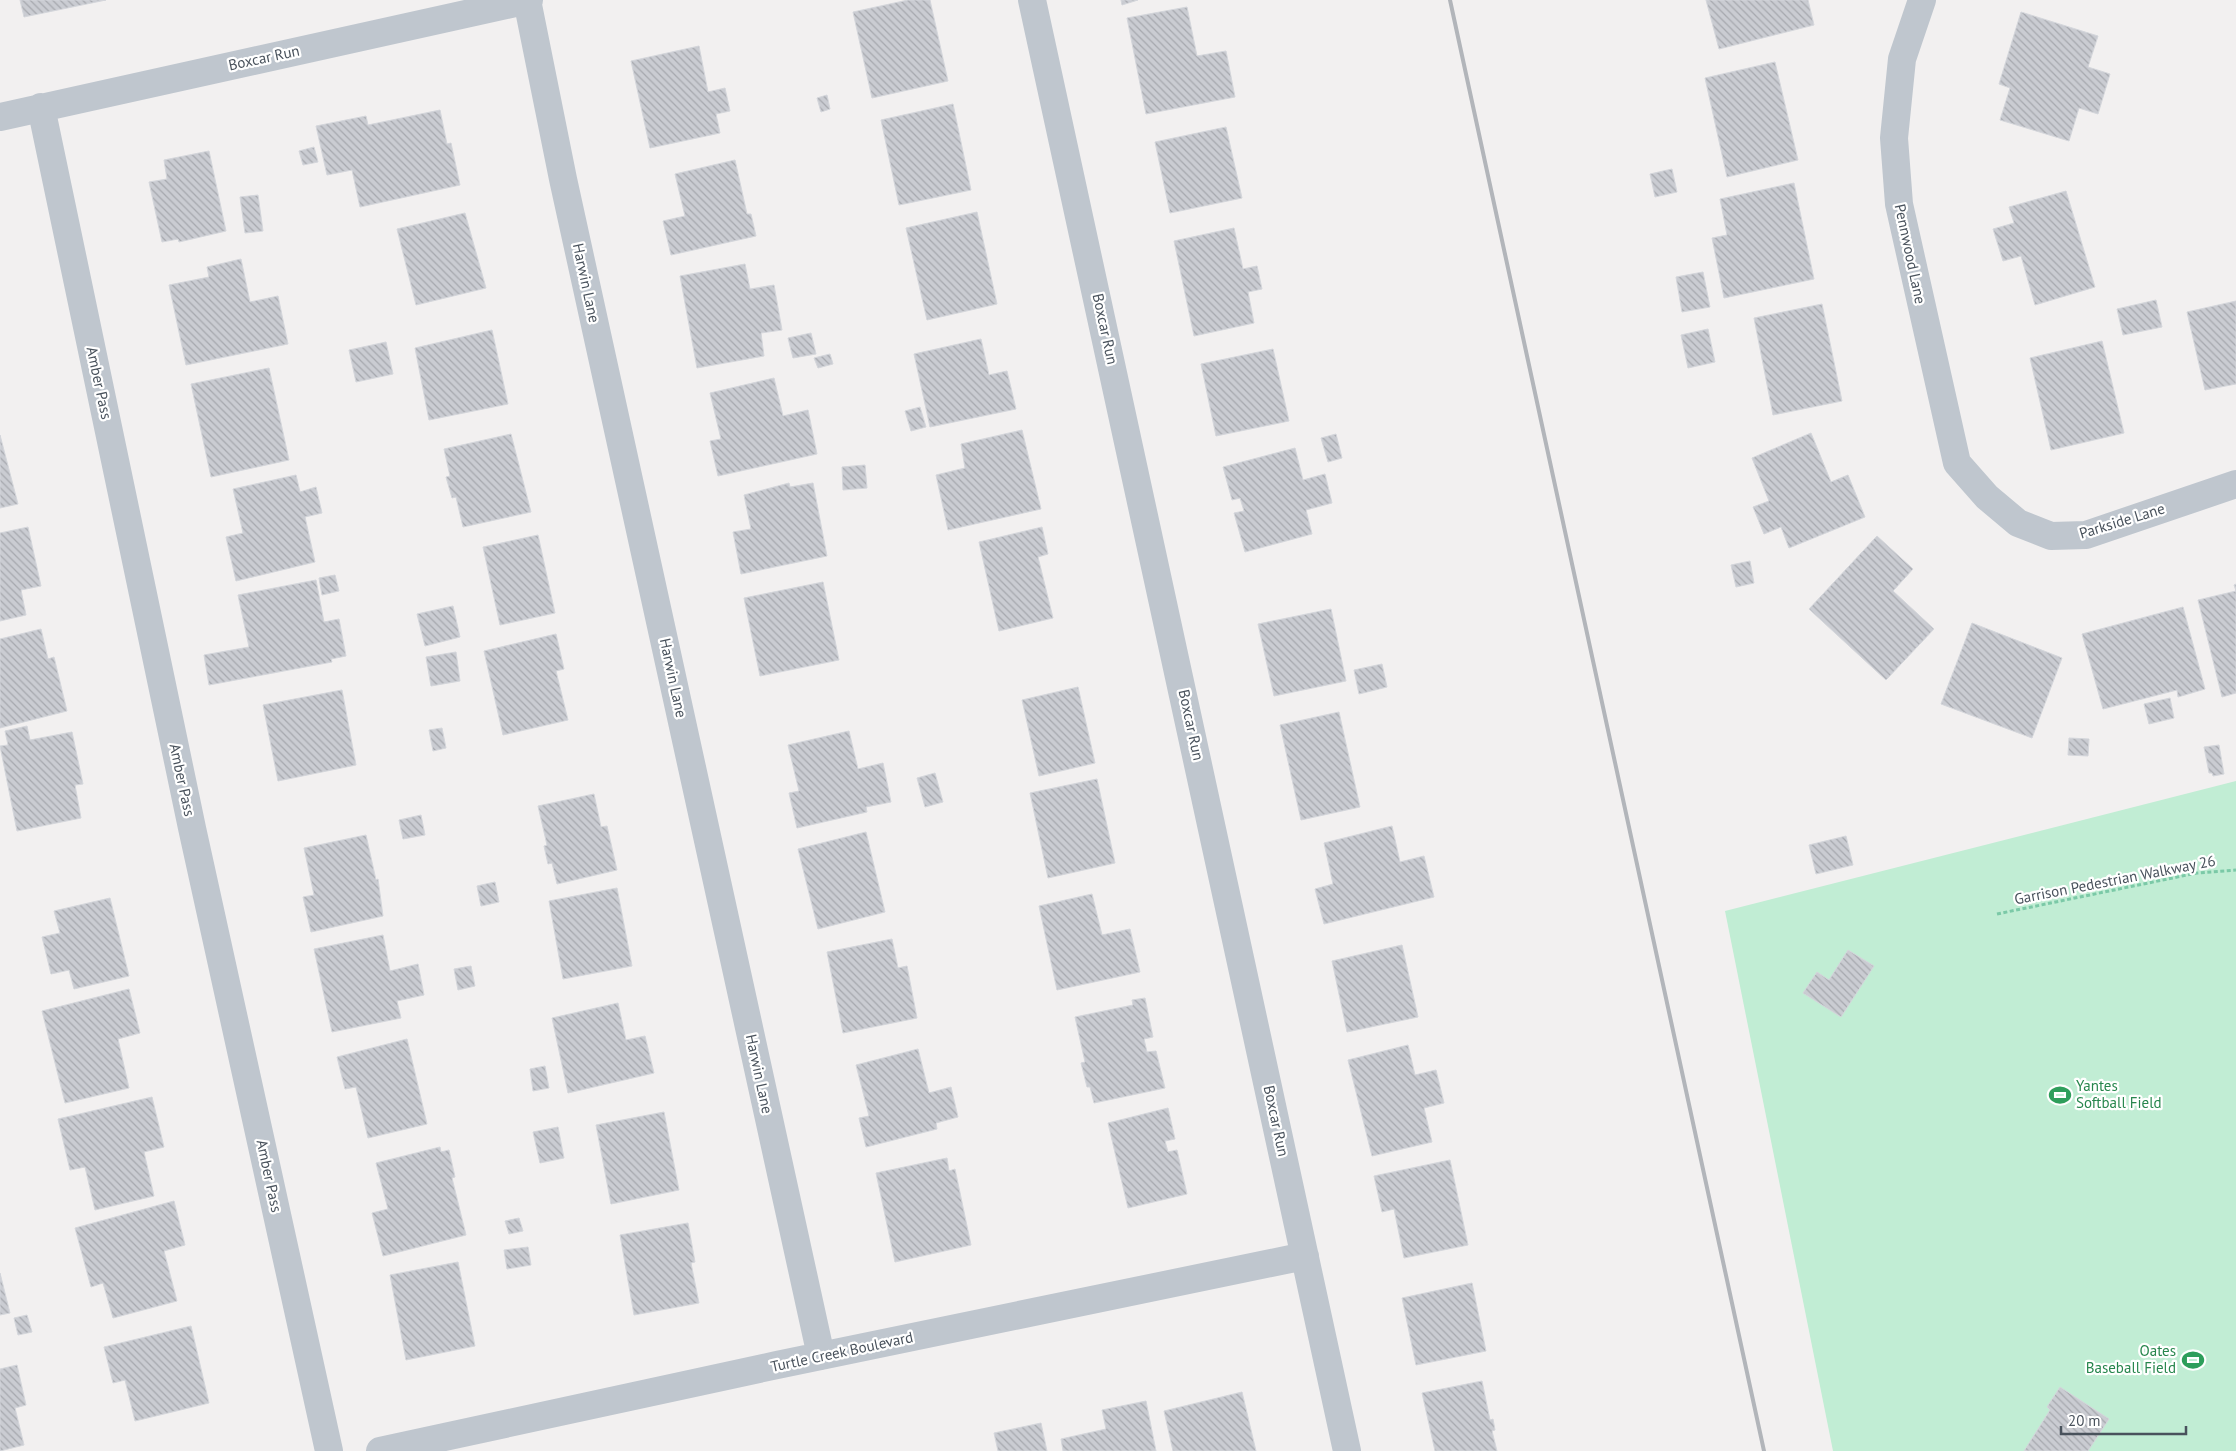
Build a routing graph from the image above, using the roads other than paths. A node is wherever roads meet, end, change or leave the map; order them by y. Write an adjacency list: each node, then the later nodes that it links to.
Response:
1 (528, 0): 4 (street, Boxcar Run); 9 (street, Harwin Lane)
2 (1032, 0): 8 (street, Boxcar Run)
3 (1922, 0): 7 (street, Pennwood Lane)
4 (41, 107): 5 (street, Boxcar Run); 10 (street, Amber Pass)
5 (0, 117)
6 (2236, 484): 7 (street, Parkside Lane)
7 (1987, 497)
8 (1305, 1256): 9 (street, Turtle Creek Boulevard); 12 (street, Boxcar Run)
9 (821, 1356): 11 (street, Turtle Creek Boulevard)
10 (329, 1451)
11 (380, 1451)
12 (1347, 1451)

